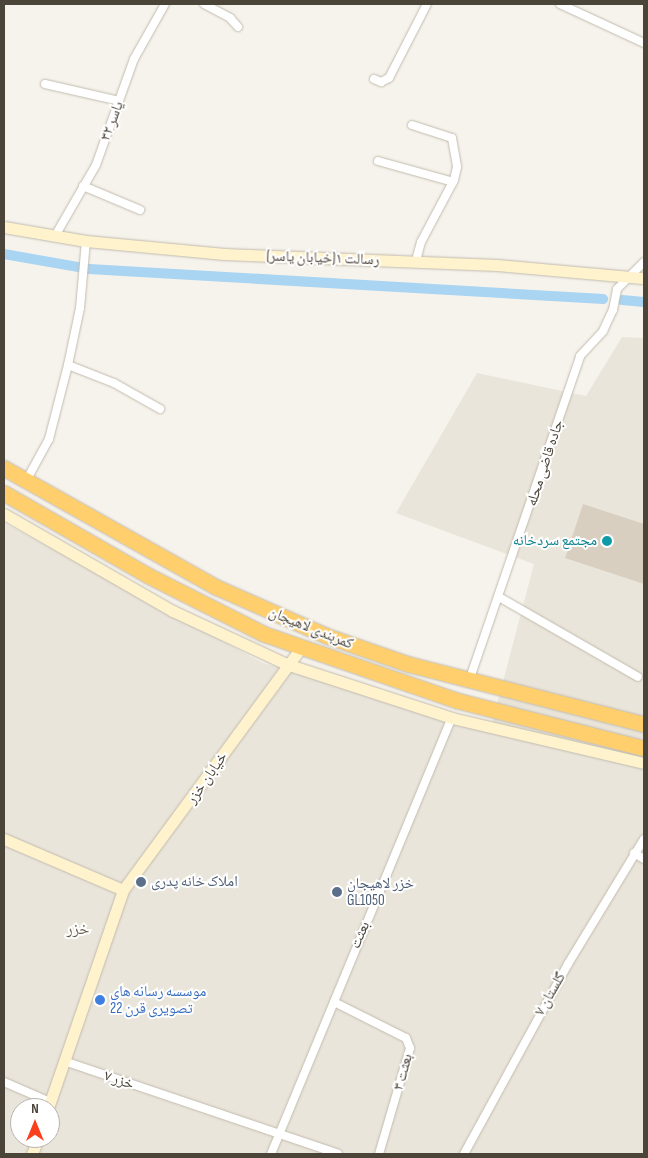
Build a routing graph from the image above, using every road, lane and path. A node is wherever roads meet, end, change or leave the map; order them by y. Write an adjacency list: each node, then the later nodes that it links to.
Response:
1 (165, 4): 9 (street, یاسر ۳۲)
2 (204, 4): 5 (street)
3 (427, 4): 7 (street)
4 (560, 4): 6 (street)
5 (238, 27)
6 (644, 43)
7 (374, 79)
8 (45, 84): 9 (street)
9 (119, 101): 13 (street, یاسر ۳۲)
10 (412, 126): 12 (street)
11 (378, 161): 12 (street)
12 (453, 182): 18 (street)
13 (84, 186): 14 (street); 16 (street, یاسر ۳۲)
14 (140, 210)
15 (4, 227): 16 (street, رسالت ۱(خیابان یاسر))
16 (55, 236): 17 (street, رسالت ۱(خیابان یاسر))
17 (86, 241): 18 (street, رسالت ۱(خیابان یاسر)); 22 (street)
18 (416, 261): 20 (street, رسالت ۱(خیابان یاسر))
19 (644, 262): 20 (street, جاده قاضی محله)
20 (627, 276): 21 (street, رسالت ۱(خیابان یاسر)); 28 (street, جاده قاضی محله)
21 (644, 278)
22 (68, 365): 23 (street); 25 (street)
23 (160, 409)
24 (4, 468): 25 (highway, کمربندی لاهیجان)
25 (26, 481): 32 (highway, کمربندی لاهیجان)
26 (4, 493): 29 (highway, کمربندی لاهیجان)
27 (4, 514): 30 (street)
28 (499, 597): 31 (street); 32 (street, جاده قاضی محله)
29 (301, 648): 30 (street, خیابان خزر); 33 (highway, کمربندی لاهیجان)
30 (289, 665): 34 (street); 42 (street, خیابان خزر)
31 (638, 677)
32 (469, 681): 35 (highway, کمربندی لاهیجان)
33 (459, 701): 34 (street); 36 (highway, کمربندی لاهیجان)
34 (452, 718): 37 (street); 43 (street, بعثت)
35 (644, 724)
36 (644, 748)
37 (644, 763)
38 (4, 839): 42 (street)
39 (644, 839): 40 (street, گلستان ۷)
40 (634, 853): 41 (street); 52 (street, گلستان ۷)
41 (644, 859)
42 (123, 890): 44 (street, خیابان خزر)
43 (334, 1002): 48 (street, بعثت); 51 (street, بعثت ۳)
44 (64, 1061): 47 (street, خیابان خزر); 48 (street, خزر ۷)
45 (4, 1082): 46 (street)
46 (35, 1098)
47 (51, 1098)
48 (279, 1136): 49 (street, بعثت); 50 (street, خزر ۷)
49 (271, 1154)
50 (338, 1154)
51 (379, 1154)
52 (464, 1154)

